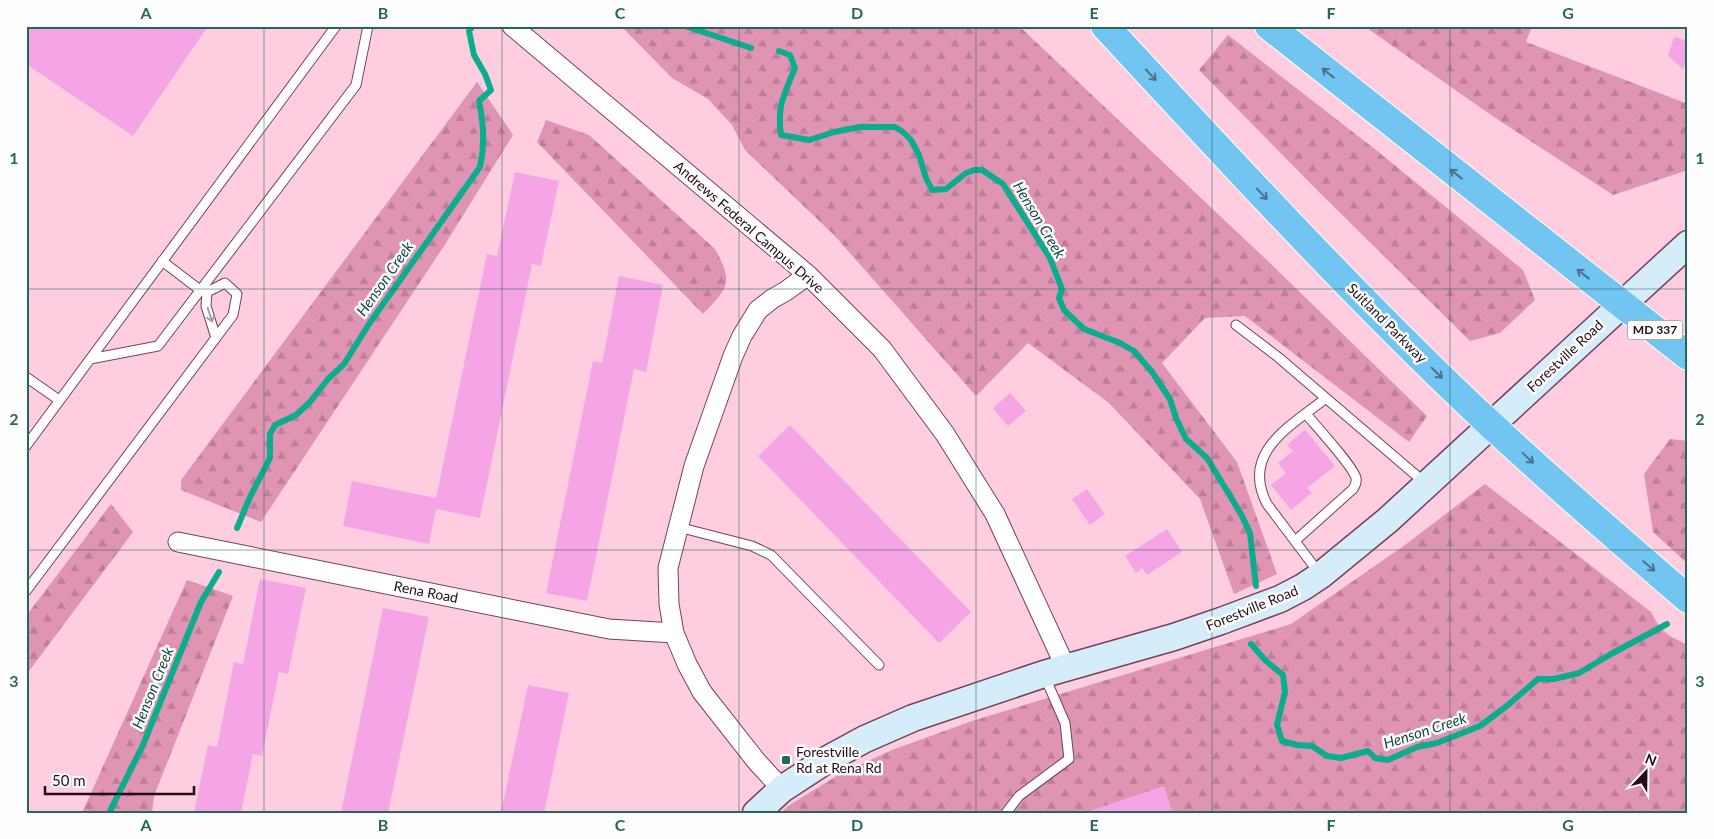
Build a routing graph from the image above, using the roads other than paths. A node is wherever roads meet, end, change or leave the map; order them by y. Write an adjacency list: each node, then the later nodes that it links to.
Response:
1 (336, 26): 7 (lane)
2 (368, 26): 9 (lane)
3 (1105, 26): 19 (highway, Suitland Parkway, one-way to 19)
4 (1269, 26): 10 (highway, one-way to 4)
5 (514, 28): 8 (street, Andrews Federal Campus Drive)
6 (1688, 244): 10 (main road, Forestville Road)
7 (162, 262): 9 (lane); 14 (lane)
8 (808, 275): 22 (street); 30 (street, Andrews Federal Campus Drive)
9 (204, 291): 12 (lane, one-way to 12); 12 (lane); 14 (lane)
10 (1622, 304): 13 (highway, MD 337); 19 (main road, Forestville Road / MD 337)
11 (1236, 325): 16 (lane)
12 (216, 338): 26 (lane)
13 (1688, 356)
14 (90, 358): 17 (lane)
15 (26, 377): 17 (lane)
16 (1326, 398): 18 (lane); 21 (lane)
17 (59, 400): 20 (lane)
18 (1306, 414): 23 (lane); 23 (lane)
19 (1492, 425): 21 (main road, Forestville Road / MD 337); 27 (highway, Suitland Parkway, one-way to 27)
20 (26, 446)
21 (1427, 485): 25 (main road, Forestville Road / MD 337)
22 (677, 526): 28 (street); 29 (lane)
23 (1295, 541): 25 (lane)
24 (178, 542): 28 (street, Rena Road)
25 (1321, 575): 30 (main road, Forestville Road / MD 337)
26 (26, 591)
27 (1688, 599)
28 (674, 633): 31 (street)
29 (878, 665)
30 (1055, 671): 31 (main road, Forestville Road / MD 337); 33 (lane)
31 (782, 789): 32 (main road, Forestville Road / MD 337)
32 (756, 813)
33 (1006, 813)

